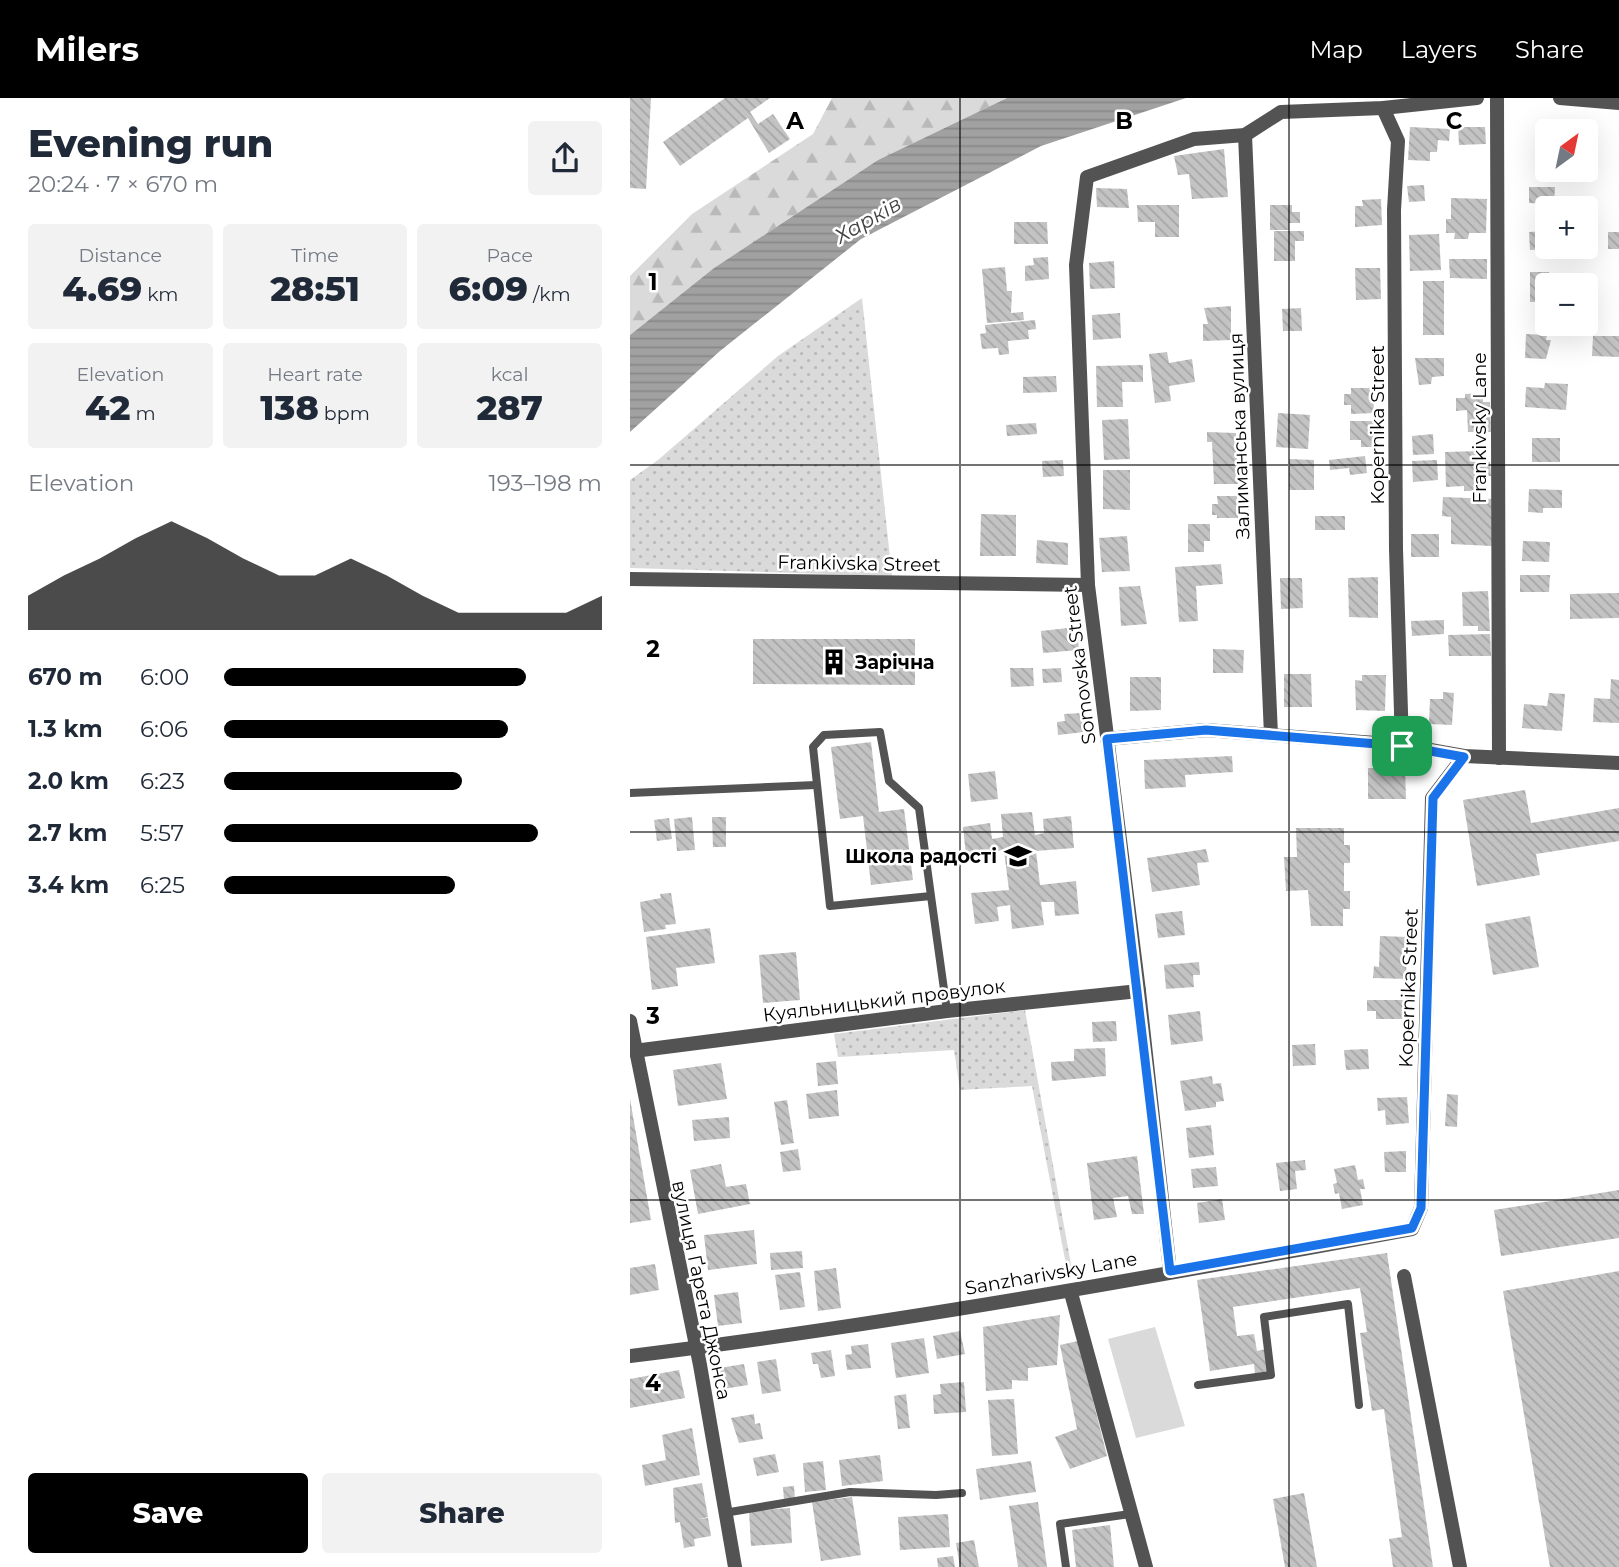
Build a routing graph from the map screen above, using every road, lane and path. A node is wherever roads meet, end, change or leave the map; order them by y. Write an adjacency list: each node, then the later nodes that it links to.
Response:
1 (1477, 98): 5 (street)
2 (1497, 98): 13 (street, Frankivsky Lane)
3 (1560, 98): 4 (street)
4 (1619, 103)
5 (1383, 108): 6 (street); 11 (street, Kopernika Street)
6 (1245, 135): 8 (street, Somovska Street); 9 (street, Залиманська вулиця)
7 (630, 579): 8 (street, Frankivska Street)
8 (1088, 585): 10 (street, Somovska Street)
9 (1271, 735): 10 (street); 11 (street)
10 (1107, 739): 18 (street, Somovska Street)
11 (1402, 746): 12 (street)
12 (1464, 757): 13 (street); 22 (street, Kopernika Street)
13 (1499, 758): 14 (street)
14 (1619, 763)
15 (817, 785): 16 (lane); 17 (lane); 17 (lane)
16 (630, 793)
17 (930, 896): 19 (lane)
18 (1139, 991): 19 (street, Куяльницький провулок); 23 (street, Somovska Street)
19 (947, 1011): 21 (street, Куяльницький провулок)
20 (630, 1021): 21 (street, вулиця Ґарета Джонса)
21 (634, 1051): 26 (street, вулиця Ґарета Джонса)
22 (1412, 1228): 23 (street, Sanzharivsky Lane)
23 (1170, 1271): 25 (street, Sanzharivsky Lane)
24 (1404, 1276): 36 (street)
25 (1071, 1293): 26 (street, Sanzharivsky Lane); 32 (street)
26 (696, 1348): 27 (street, Sanzharivsky Lane); 31 (street, вулиця Ґарета Джонса)
27 (630, 1356)
28 (1198, 1385): 29 (lane)
29 (1359, 1405)
30 (962, 1493): 31 (lane)
31 (724, 1513): 33 (street, вулиця Ґарета Джонса)
32 (1130, 1514): 34 (lane); 35 (street)
33 (735, 1567)
34 (1066, 1567)
35 (1146, 1567)
36 (1460, 1567)

